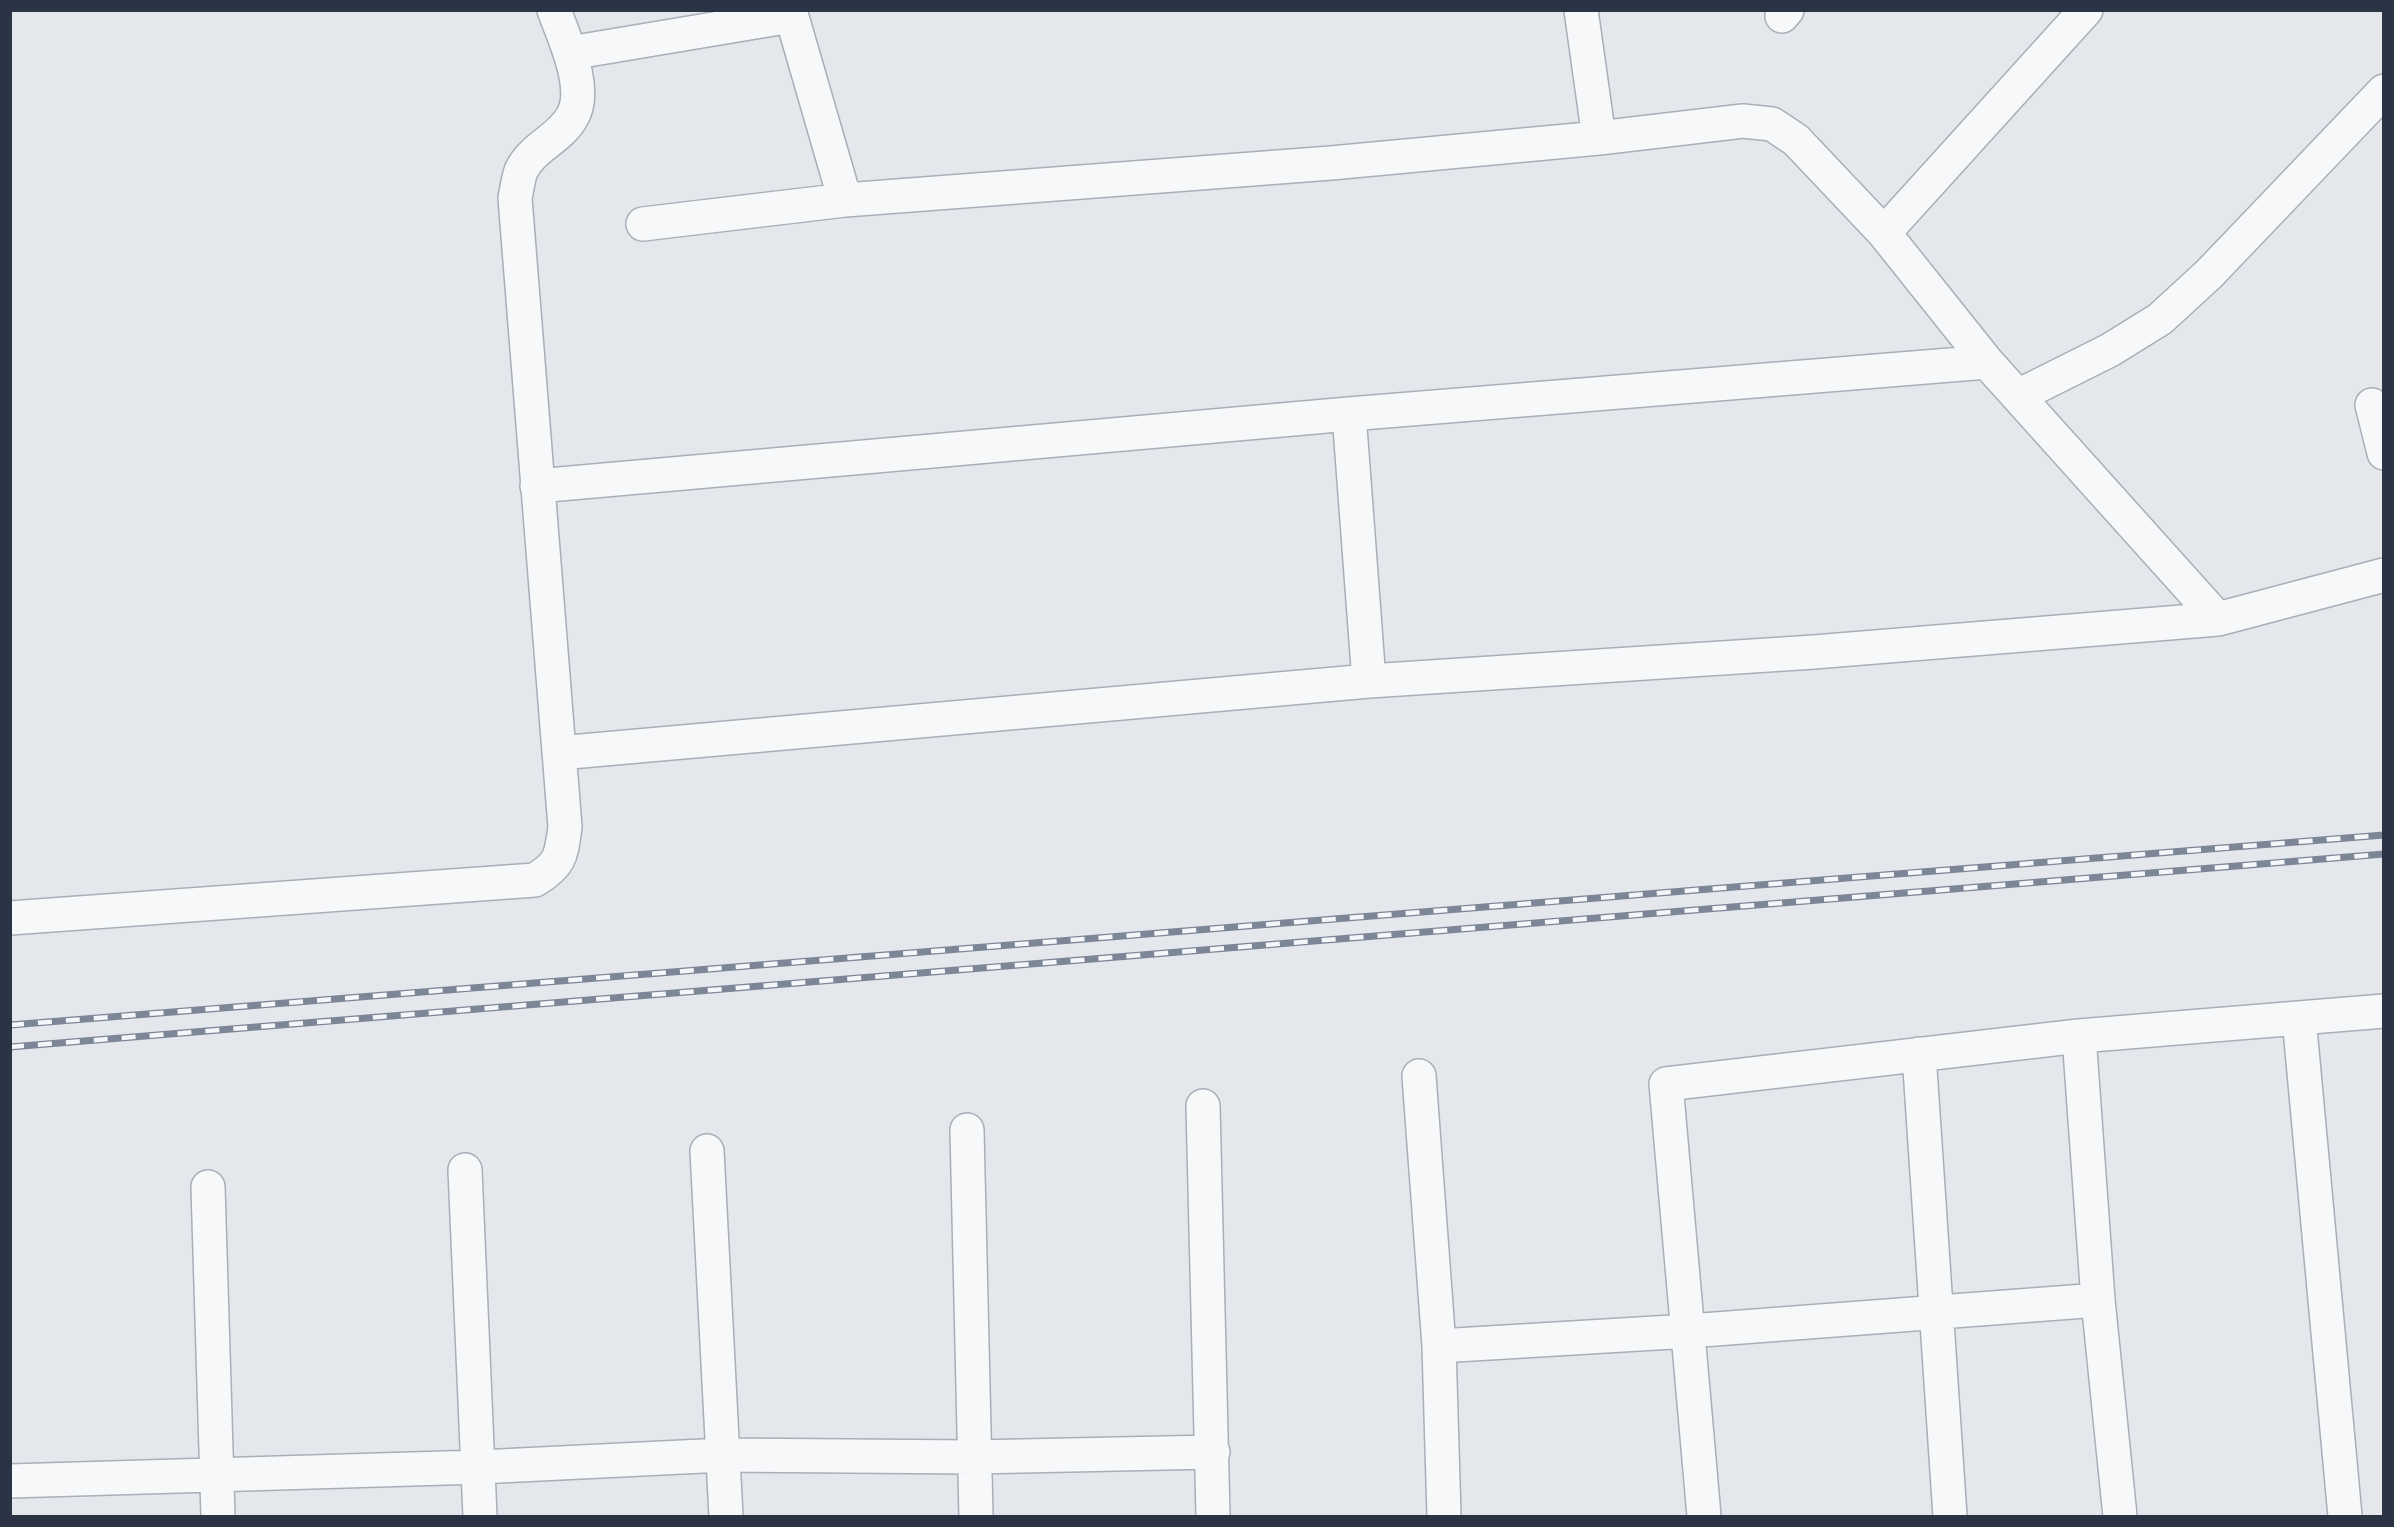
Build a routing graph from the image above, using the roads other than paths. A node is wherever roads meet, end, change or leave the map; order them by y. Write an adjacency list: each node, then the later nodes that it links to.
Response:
1 (554, 10): 5 (street)
2 (1581, 10): 7 (street)
3 (2086, 10): 10 (street)
4 (790, 13): 5 (street); 8 (street)
5 (570, 53): 16 (street)
6 (2378, 108): 12 (street)
7 (1599, 138): 8 (street); 10 (street)
8 (845, 200): 9 (street)
9 (643, 224)
10 (1884, 233): 11 (street)
11 (1987, 362): 12 (street); 14 (street)
12 (2018, 396): 18 (street)
13 (2372, 405): 15 (street)
14 (1349, 414): 16 (street); 19 (street)
15 (2384, 453)
16 (537, 486): 20 (street)
17 (2384, 575): 18 (street)
18 (2218, 619): 19 (street)
19 (1368, 681): 20 (street)
20 (559, 753): 21 (street)
21 (10, 918)
22 (2384, 1011): 23 (street)
23 (2299, 1018): 24 (street); 51 (street)
24 (2079, 1036): 25 (street); 32 (street)
25 (1919, 1054): 33 (street); 34 (street)
26 (1419, 1076): 35 (street)
27 (1203, 1106): 36 (street)
28 (967, 1130): 38 (street)
29 (707, 1151): 37 (street)
30 (465, 1170): 39 (street)
31 (208, 1187): 40 (street)
32 (2098, 1300): 33 (street); 50 (street)
33 (1937, 1312): 34 (street); 49 (street)
34 (1689, 1331): 35 (street); 48 (street)
35 (1439, 1346): 47 (street)
36 (1213, 1452): 38 (street); 46 (street)
37 (723, 1455): 38 (street); 39 (street); 44 (street)
38 (974, 1457): 45 (street)
39 (478, 1467): 40 (street); 43 (street)
40 (217, 1473): 41 (street); 42 (street)
41 (10, 1481)
42 (218, 1516)
43 (480, 1516)
44 (726, 1516)
45 (976, 1516)
46 (1213, 1516)
47 (1444, 1516)
48 (1704, 1516)
49 (1950, 1516)
50 (2120, 1516)
51 (2345, 1516)

